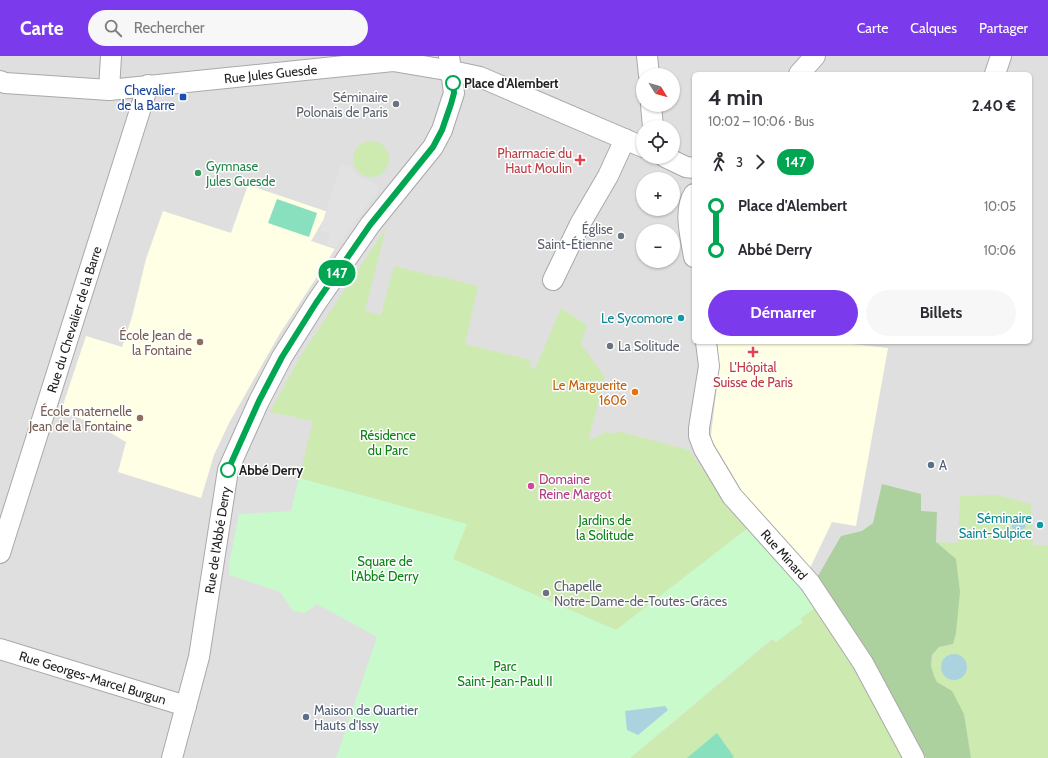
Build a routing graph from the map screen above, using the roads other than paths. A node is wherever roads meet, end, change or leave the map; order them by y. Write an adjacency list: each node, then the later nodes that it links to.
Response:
1 (111, 56): 11 (street)
2 (647, 56): 6 (street)
3 (815, 56): 7 (street)
4 (1001, 56): 8 (street)
5 (451, 63): 10 (street, Rue Jules Guesde); 12 (street, Rue Jules Guesde); 22 (street, Rue de l'Abbé Derry)
6 (648, 68)
7 (801, 72)
8 (997, 72)
9 (0, 81): 11 (street, Rue Jules Guesde)
10 (148, 85): 11 (street, Rue Jules Guesde); 20 (street, Rue du Chevalier de la Barre)
11 (109, 90)
12 (624, 139): 13 (street, Rue Jules Guesde); 18 (street)
13 (636, 144)
14 (679, 164): 15 (street)
15 (692, 168)
16 (692, 198): 17 (street)
17 (692, 242)
18 (553, 280)
19 (706, 344): 24 (street, Rue Minard)
20 (0, 553)
21 (0, 649): 22 (street, Rue Georges-Marcel Burgun)
22 (186, 706): 23 (street, Rue de l'Abbé Derry)
23 (172, 758)
24 (914, 758)

